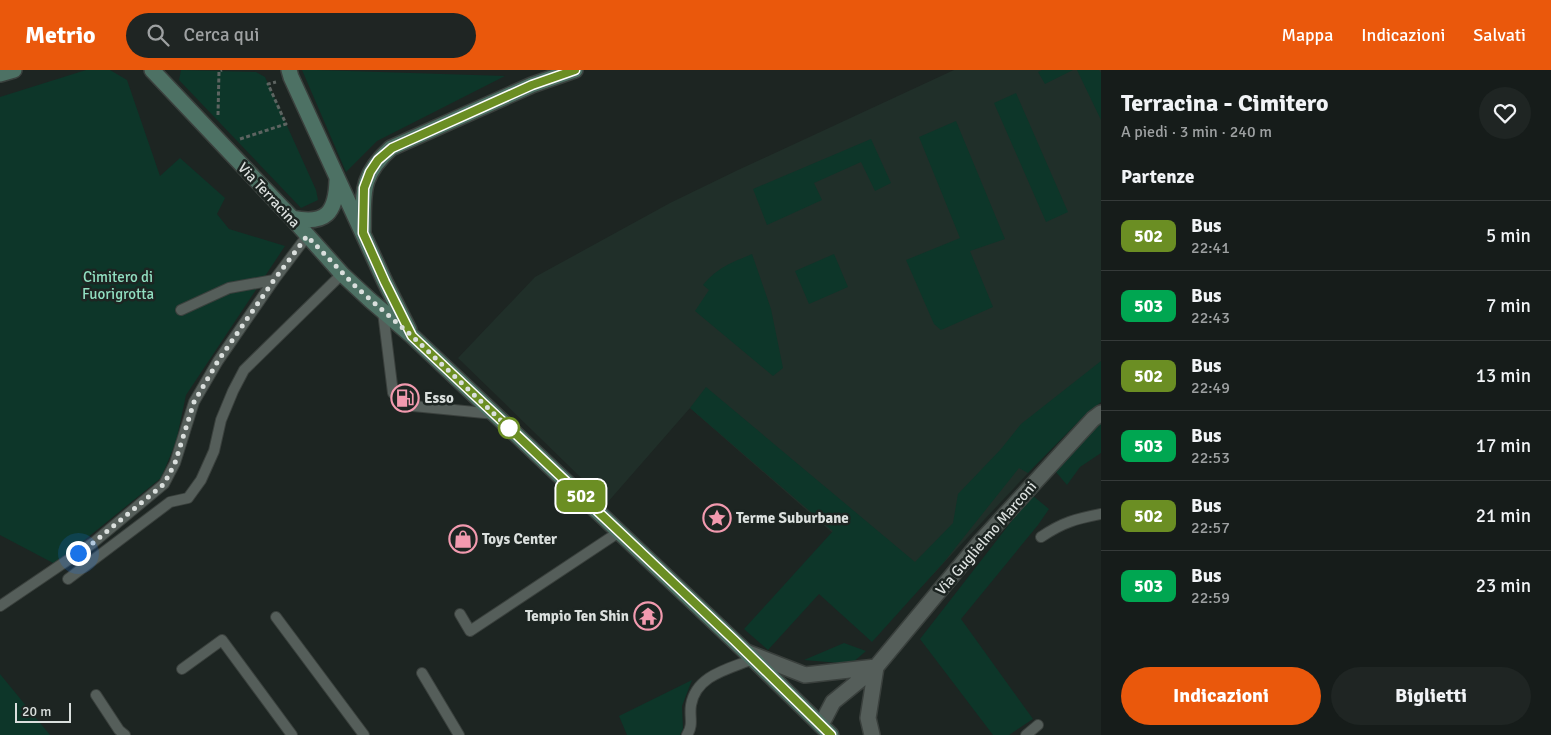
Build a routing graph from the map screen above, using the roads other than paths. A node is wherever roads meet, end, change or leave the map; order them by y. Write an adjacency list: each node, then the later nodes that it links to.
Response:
1 (14, 70): 5 (main road)
2 (152, 70): 7 (main road, Via Terracina)
3 (290, 70): 6 (main road, Via Terracina)
4 (575, 70): 8 (main road)
5 (0, 74)
6 (338, 178): 7 (main road); 8 (main road, Via Terracina)
7 (292, 218): 9 (main road, Via Terracina)
8 (363, 233): 14 (main road, Via Terracina)
9 (307, 236): 10 (main road, Via Terracina); 11 (lane)
10 (342, 274): 13 (main road, Via Terracina); 22 (lane)
11 (274, 280): 12 (lane); 23 (lane)
12 (181, 310)
13 (383, 312): 14 (main road, Via Terracina); 15 (lane)
14 (412, 336): 18 (main road, Via Terracina)
15 (393, 393)
16 (413, 406): 18 (lane)
17 (1101, 413): 27 (street, Via Guglielmo Marconi)
18 (495, 414): 20 (main road, Via Terracina)
19 (1101, 514): 21 (lane)
20 (619, 532): 24 (lane); 26 (main road, Via Terracina)
21 (1041, 537)
22 (68, 579)
23 (0, 606)
24 (460, 614)
25 (276, 617): 35 (lane)
26 (750, 656): 27 (street); 32 (main road, Via Terracina); 37 (lane)
27 (876, 667): 32 (street, Via Guglielmo Marconi); 38 (street)
28 (182, 669): 34 (lane)
29 (422, 673): 36 (lane)
30 (96, 695): 33 (lane)
31 (1038, 725): 39 (lane)
32 (826, 730)
33 (125, 735)
34 (292, 735)
35 (364, 735)
36 (459, 735)
37 (687, 735)
38 (872, 735)
39 (1026, 735)

